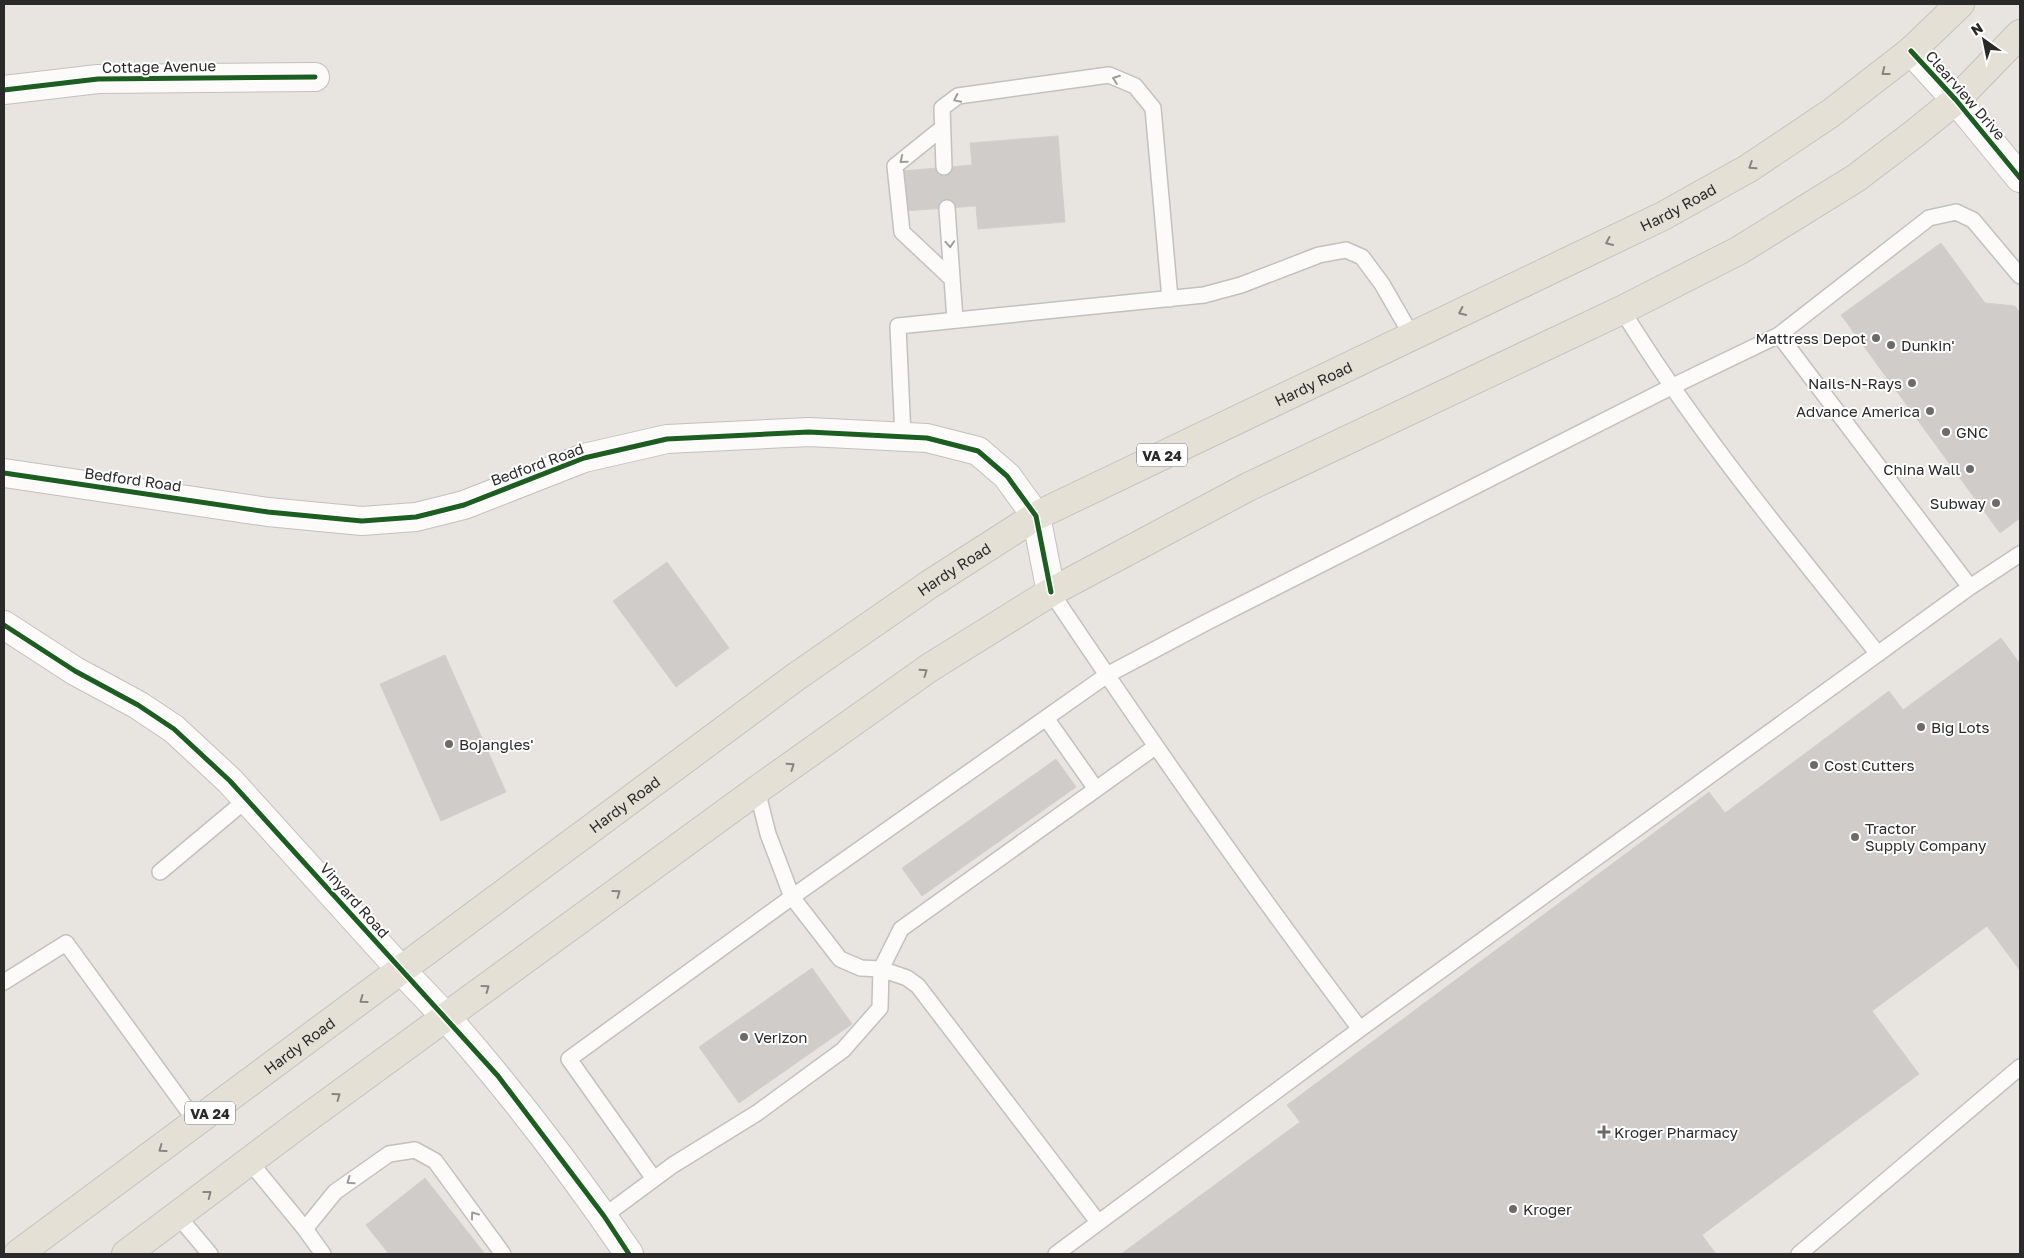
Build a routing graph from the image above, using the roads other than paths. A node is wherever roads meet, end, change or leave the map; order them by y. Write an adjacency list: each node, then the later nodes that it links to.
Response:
1 (1960, 4): 3 (main road, Hardy Road / VA 24)
2 (2020, 34): 6 (main road)
3 (1911, 51): 6 (street, Clearview Drive); 17 (main road, Hardy Road / VA 24, one-way to 17)
4 (315, 77): 5 (street, Cottage Avenue)
5 (4, 90)
6 (1956, 100): 9 (street, Clearview Drive); 14 (main road)
7 (941, 129): 8 (lane); 12 (lane, one-way to 12); 13 (lane, one-way to 7)
8 (944, 168)
9 (2020, 178)
10 (947, 208): 12 (lane, one-way to 12)
11 (2020, 276): 16 (lane)
12 (952, 279): 15 (lane)
13 (1170, 299): 15 (lane); 17 (lane)
14 (1622, 310): 18 (lane); 24 (main road)
15 (955, 320): 19 (lane)
16 (1779, 335): 18 (lane); 23 (lane)
17 (1412, 336): 21 (main road, Hardy Road / VA 24)
18 (1671, 387): 26 (lane); 27 (lane)
19 (903, 437): 20 (street, Bedford Road); 21 (street, Bedford Road)
20 (4, 473)
21 (1036, 516): 24 (street, Bedford Road); 36 (main road, Hardy Road / VA 24)
22 (2020, 554): 23 (lane)
23 (1970, 588): 26 (lane)
24 (1051, 592): 27 (lane); 31 (main road, one-way to 24)
25 (4, 625): 32 (street, Vinyard Road)
26 (1878, 654): 39 (lane)
27 (1107, 675): 28 (lane); 29 (lane)
28 (1046, 718): 30 (lane); 34 (lane)
29 (1154, 747): 30 (lane); 39 (lane)
30 (1096, 789): 35 (lane)
31 (757, 790): 34 (lane); 38 (main road, one-way to 31)
32 (246, 800): 33 (lane); 36 (street, Vinyard Road)
33 (160, 872)
34 (792, 897): 35 (lane); 43 (lane)
35 (881, 969): 43 (lane); 46 (lane)
36 (402, 971): 38 (street, Vinyard Road); 41 (main road, Hardy Road / VA 24, one-way to 41)
37 (4, 982): 41 (lane)
38 (446, 1017): 42 (main road, one-way to 38); 45 (street, Vinyard Road)
39 (1360, 1028): 46 (lane)
40 (2020, 1067): 55 (lane)
41 (197, 1123): 48 (main road, Hardy Road / VA 24, one-way to 48)
42 (250, 1162): 44 (main road, one-way to 42); 47 (lane)
43 (654, 1179): 45 (lane)
44 (178, 1216): 49 (main road); 50 (lane)
45 (604, 1216): 53 (street, Vinyard Road)
46 (1098, 1222): 54 (lane)
47 (305, 1229): 51 (lane); 52 (lane, one-way to 47)
48 (18, 1254)
49 (126, 1254)
50 (210, 1254)
51 (323, 1254)
52 (503, 1254)
53 (630, 1254)
54 (1056, 1254)
55 (1799, 1254)

